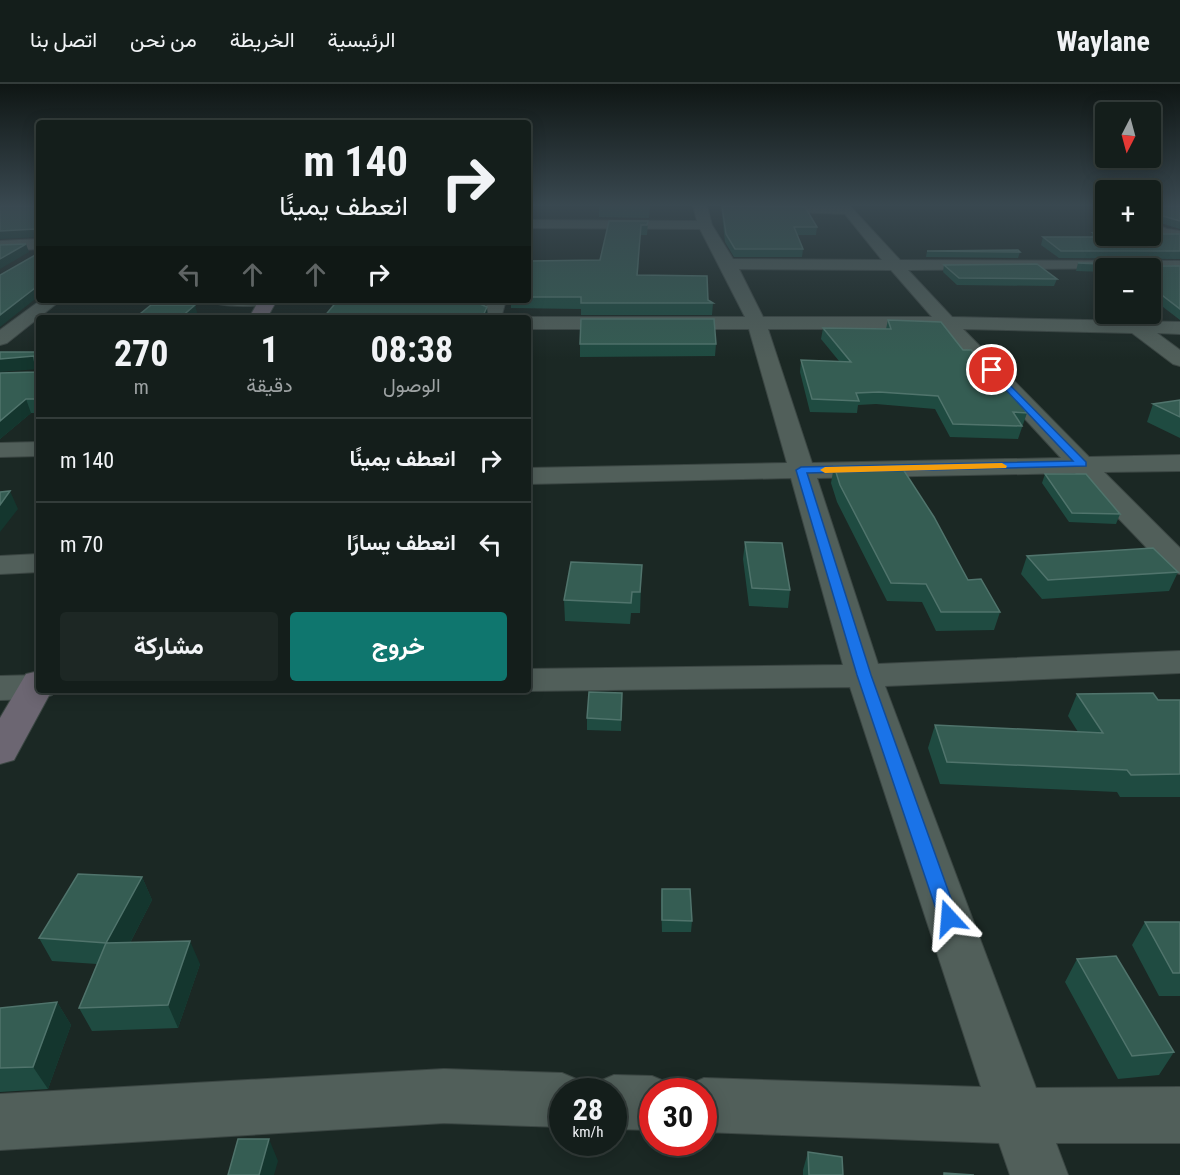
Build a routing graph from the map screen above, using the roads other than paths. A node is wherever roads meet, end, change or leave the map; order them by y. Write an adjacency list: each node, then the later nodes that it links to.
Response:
1 (724, 257): 4 (street)
2 (887, 257): 3 (street)
3 (891, 262): 4 (street); 5 (street); 11 (street)
4 (728, 264): 9 (street)
5 (1180, 266)
6 (20, 299): 7 (street)
7 (36, 299)
8 (48, 303): 14 (street)
9 (756, 321): 10 (street); 11 (street); 20 (street)
10 (531, 323)
11 (947, 323): 12 (street); 19 (street)
12 (1135, 326): 13 (street); 15 (street)
13 (1180, 328)
14 (0, 339)
15 (1180, 360)
16 (36, 449): 17 (street)
17 (0, 450)
18 (1180, 463): 19 (street)
19 (1082, 464): 20 (street); 24 (street)
20 (801, 470): 21 (street); 26 (street)
21 (531, 476)
22 (36, 563): 23 (street)
23 (0, 565)
24 (1180, 565)
25 (1180, 662): 26 (street)
26 (864, 675): 27 (street); 35 (street)
27 (531, 680)
28 (36, 686): 29 (street)
29 (0, 688)
30 (36, 689): 31 (main road)
31 (0, 750)
32 (549, 1100): 36 (street)
33 (717, 1105): 35 (street)
34 (1180, 1115): 35 (street)
35 (1018, 1116): 37 (street)
36 (0, 1122)
37 (1039, 1175)

